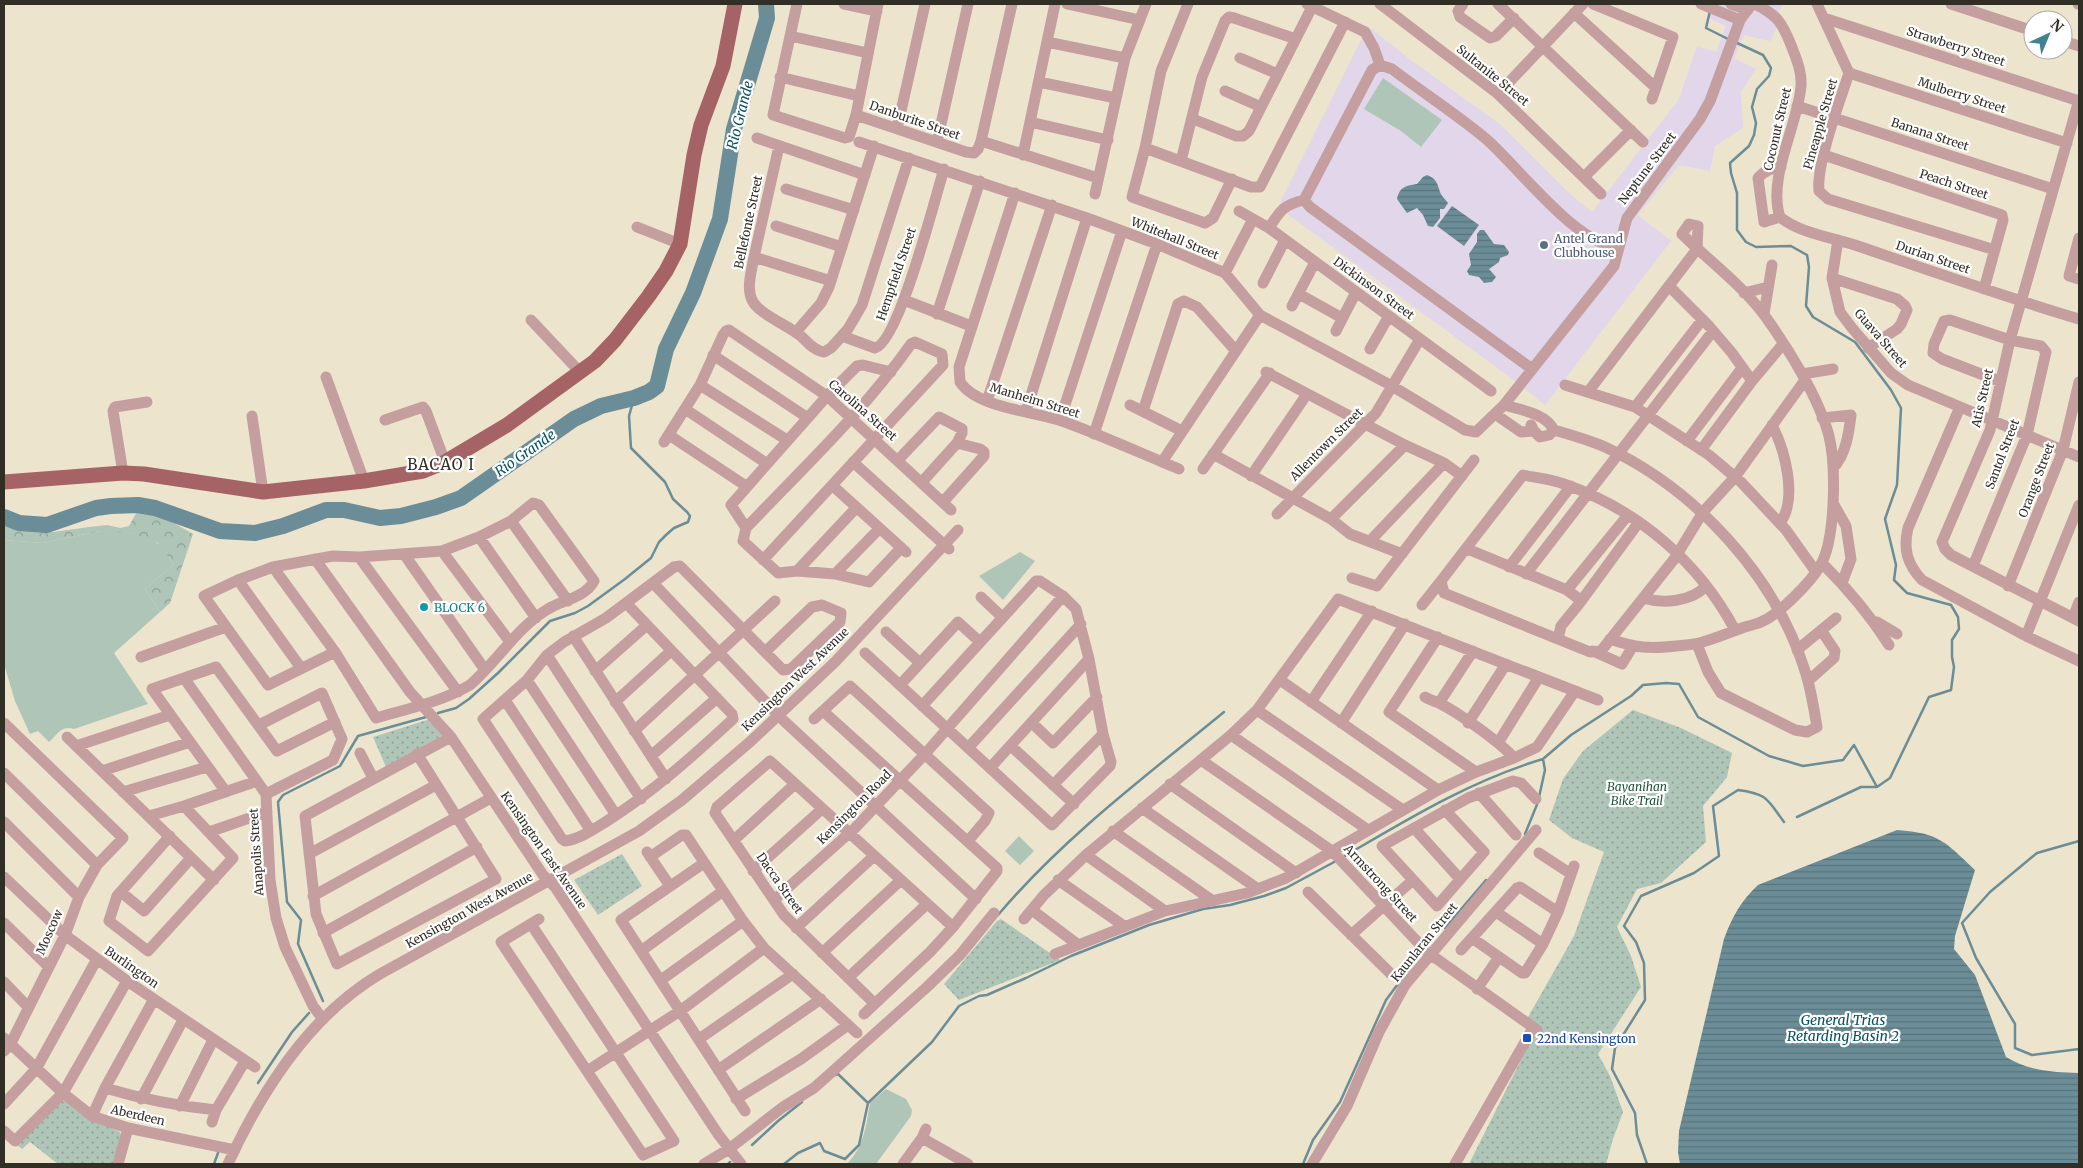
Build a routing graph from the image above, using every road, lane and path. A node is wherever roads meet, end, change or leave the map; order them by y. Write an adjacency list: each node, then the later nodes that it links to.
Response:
1 (735, 4): 98 (main road)
2 (797, 4): 31 (street)
3 (844, 4): 22 (street)
4 (925, 4): 56 (street)
5 (968, 4): 62 (street)
6 (1012, 4): 60 (street)
7 (1055, 4): 33 (street)
8 (1067, 4): 27 (street)
9 (1146, 4): 27 (street)
10 (1188, 4): 67 (street)
11 (1463, 4): 25 (street)
12 (1498, 4): 25 (street)
13 (1583, 4): 24 (street)
14 (1593, 4): 43 (street)
15 (1701, 4): 29 (street)
16 (1731, 4): 21 (street, Coconut Street)
17 (1817, 4): 26 (street, Pineapple Street)
18 (1951, 4): 30 (street)
19 (1309, 5): 23 (street); 32 (street)
20 (1380, 5): 45 (street, Sultanite Street)
21 (1752, 6): 29 (street, Neptune Street); 50 (street, Coconut Street)
22 (877, 8): 35 (street)
23 (1331, 9): 28 (street)
24 (1574, 13): 34 (street); 43 (street)
25 (1514, 18): 34 (street)
26 (1824, 18): 39 (street, Pineapple Street); 49 (street, Strawberry Street)
27 (1140, 20): 36 (street)
28 (1345, 22): 38 (street); 77 (street)
29 (1738, 24): 101 (street, Neptune Street)
30 (2023, 28)
31 (790, 36): 35 (street); 41 (street)
32 (1296, 39): 40 (street); 54 (street)
33 (1047, 42): 36 (street); 42 (street)
34 (1543, 46): 45 (street); 57 (street)
35 (868, 53): 46 (street)
36 (1125, 58): 47 (street)
37 (1240, 58): 40 (street)
38 (1380, 65): 84 (street); 101 (street)
39 (1849, 73): 53 (street, Pineapple Street); 64 (street, Mulberry Street)
40 (1278, 74): 51 (street)
41 (780, 77): 46 (street); 52 (street, Danburite Street)
42 (1039, 82): 47 (street); 55 (street)
43 (1656, 88): 48 (street)
44 (1225, 91): 51 (street)
45 (1498, 94): 75 (street, Sultanite Street)
46 (859, 96): 52 (street)
47 (1116, 98): 59 (street)
48 (1652, 100)
49 (2079, 101): 64 (street, Atis Street)
50 (1797, 106): 53 (street, Banana Street); 72 (street, Coconut Street)
51 (1261, 107): 54 (street)
52 (856, 115): 56 (street, Danburite Street)
53 (1835, 118): 69 (street, Pineapple Street); 80 (street, Banana Street)
54 (1192, 119): 71 (street)
55 (1030, 122): 59 (street); 68 (street)
56 (897, 129): 62 (street, Danburite Street)
57 (1631, 130): 63 (street); 75 (street)
58 (757, 138): 65 (street)
59 (1108, 140): 76 (street)
60 (981, 141): 62 (street, Danburite Street); 68 (street)
61 (858, 142): 66 (street, Whitehall Street)
62 (937, 142)
63 (1643, 142)
64 (2067, 143): 80 (street, Atis Street)
65 (779, 146): 74 (street); 103 (street, Bellefonte Street)
66 (874, 146): 70 (street, Whitehall Street); 74 (street)
67 (1145, 148): 71 (street); 77 (street)
68 (1023, 155): 76 (street)
69 (1824, 155): 102 (street, Peach Street); 102 (street, Pineapple Street)
70 (909, 158): 73 (street, Whitehall Street); 132 (street)
71 (1182, 161): 77 (street)
72 (1781, 167): 88 (street, Coconut Street); 88 (street, Durian Street)
73 (944, 169): 78 (street, Whitehall Street); 117 (street, Hempfield Street)
74 (865, 175): 86 (street)
75 (1585, 176): 83 (street, Sultanite Street)
76 (1098, 178): 82 (street)
77 (1232, 179)
78 (980, 181): 81 (street, Whitehall Street); 120 (street)
79 (786, 189): 86 (street)
80 (2053, 190): 118 (street, Atis Street)
81 (1015, 193): 85 (street, Whitehall Street); 128 (street)
82 (1095, 194)
83 (1602, 194)
84 (1304, 200): 93 (street); 141 (street)
85 (1052, 205): 89 (street, Whitehall Street); 157 (street)
86 (854, 210): 100 (street)
87 (1239, 211): 90 (street, Dickinson Street)
88 (1780, 217): 97 (street, Durian Street)
89 (1086, 218): 94 (street, Whitehall Street); 164 (street)
90 (1253, 219): 93 (street, Dickinson Street); 106 (street)
91 (776, 226): 100 (street)
92 (637, 227): 98 (street)
93 (1269, 228): 96 (street, Dickinson Street)
94 (1122, 230): 99 (street, Whitehall Street); 174 (street)
95 (2079, 238): 108 (street)
96 (1285, 240): 104 (street, Dickinson Street); 110 (street)
97 (1838, 240): 107 (street, Guava Street); 113 (street, Durian Street)
98 (680, 244): 143 (main road)
99 (1157, 244): 106 (street, Whitehall Street); 182 (street)
100 (842, 246): 109 (street)
101 (1619, 246): 141 (street, Neptune Street)
102 (1995, 250): 113 (street, Peach Street)
103 (754, 257): 109 (street); 131 (street, Bellefonte Street)
104 (1315, 262): 114 (street, Dickinson Street); 116 (street)
105 (1772, 265): 112 (street)
106 (1225, 273): 122 (street, Whitehall Street)
107 (1832, 278): 136 (street, Guava Street); 136 (street)
108 (2079, 279)
109 (831, 281): 131 (street)
110 (1263, 284)
111 (1669, 286): 115 (street); 127 (street); 154 (street)
112 (1768, 287): 115 (street); 121 (street)
113 (1984, 289): 118 (street, Durian Street)
114 (1356, 292): 123 (street, Dickinson Street); 124 (street)
115 (1744, 292): 121 (street)
116 (1299, 294): 119 (street); 124 (street)
117 (904, 300): 120 (street); 132 (street, Hempfield Street)
118 (2020, 302): 125 (street, Durian Street); 134 (street, Atis Street)
119 (1292, 306)
120 (937, 314): 128 (street)
121 (1764, 314): 135 (street)
122 (1260, 315): 138 (street); 152 (street, Whitehall Street)
123 (1388, 316): 133 (street, Dickinson Street); 137 (street)
124 (1342, 318): 129 (street)
125 (2079, 319)
126 (531, 320): 143 (street)
127 (1702, 320): 130 (street); 161 (street)
128 (971, 326): 157 (street, Manheim Street)
129 (1336, 331)
130 (1713, 331): 140 (street); 169 (street)
131 (796, 332): 132 (street, Bellefonte Street)
132 (842, 336)
133 (1420, 339): 152 (street, Allentown Street); 153 (street, Dickinson Street)
134 (2010, 340): 147 (street, Atis Street); 147 (street); 183 (street, Santol Street)
135 (1783, 344): 146 (street); 148 (street)
136 (1868, 348): 162 (street, Guava Street)
137 (1370, 349)
138 (1236, 352): 165 (street); 178 (street)
139 (713, 356): 150 (street); 156 (street, Carolina Street); 171 (street)
140 (1742, 368): 148 (street); 186 (street)
141 (1532, 369): 159 (street, Neptune Street)
142 (1833, 369): 146 (street)
143 (580, 372): 196 (main road)
144 (891, 372): 156 (street); 170 (street); 184 (street)
145 (326, 377): 208 (street)
146 (1803, 377): 172 (street); 177 (street)
147 (1999, 381): 175 (street, Atis Street)
148 (1752, 382): 189 (street)
149 (2079, 382): 190 (street, Orange Street)
150 (700, 385): 163 (street); 185 (street)
151 (1565, 385): 154 (street)
152 (1392, 386): 176 (street, Allentown Street); 181 (street, Whitehall Street)
153 (1491, 391)
154 (1588, 392): 161 (street)
155 (1308, 394): 176 (street); 192 (street); 205 (street)
156 (827, 396): 170 (street, Carolina Street); 171 (street)
157 (987, 401): 164 (street, Manheim Street)
158 (147, 402): 204 (street)
159 (1504, 405): 166 (street, Neptune Street); 167 (street)
160 (1130, 406): 165 (street)
161 (1635, 407): 169 (street)
162 (1960, 407): 175 (street, Guava Street); 283 (street)
163 (685, 409): 199 (street); 211 (street)
164 (1026, 411): 174 (street, Manheim Street)
165 (1143, 411): 178 (street)
166 (1495, 414): 180 (street); 181 (street, Neptune Street)
167 (1531, 414): 179 (street); 180 (street)
168 (252, 416): 214 (street)
169 (1648, 416): 186 (street); 191 (street)
170 (851, 417): 184 (street, Carolina Street); 227 (street)
171 (808, 418): 185 (street)
172 (1822, 418): 201 (street); 201 (street)
173 (385, 420): 196 (street)
174 (1060, 420): 182 (street, Manheim Street)
175 (1990, 420): 183 (street, Guava Street); 241 (street, Atis Street)
176 (1367, 424): 188 (street); 216 (street, Allentown Street)
177 (1772, 425): 207 (street); 226 (street)
178 (1182, 430): 198 (street)
179 (1554, 430): 180 (street); 191 (street)
180 (1534, 431)
181 (1476, 432)
182 (1094, 434): 198 (street, Manheim Street)
183 (2027, 435): 190 (street, Guava Street); 241 (street, Santol Street)
184 (875, 438): 194 (street, Carolina Street); 197 (street)
185 (788, 440): 199 (street)
186 (1686, 441): 189 (street)
187 (957, 443): 194 (street); 210 (street); 210 (street, Carolina Street)
188 (1404, 445): 200 (street); 223 (street)
189 (1701, 450): 207 (street)
190 (2063, 450): 193 (street, Guava Street); 254 (street, Orange Street)
191 (1617, 453): 215 (street); 220 (street)
192 (1213, 454): 203 (street); 205 (street)
193 (2079, 457)
194 (898, 460): 210 (street, Carolina Street)
195 (1474, 460): 206 (street)
196 (445, 462): 208 (main road)
197 (853, 462): 212 (street); 232 (street)
198 (1162, 462): 202 (street, Manheim Street)
199 (766, 463): 211 (street)
200 (1444, 463): 206 (street); 231 (street)
201 (1833, 468): 217 (street)
202 (1179, 469)
203 (1203, 469)
204 (123, 473): 209 (main road); 214 (main road)
205 (1252, 476): 216 (street)
206 (1462, 476): 236 (street)
207 (1735, 477): 220 (street); 226 (street)
208 (364, 481): 214 (main road)
209 (4, 482)
210 (922, 482)
211 (746, 486): 227 (street)
212 (833, 486): 219 (street); 240 (street)
213 (1570, 486): 215 (street); 234 (street); 243 (street)
214 (263, 492)
215 (1587, 493): 222 (street); 247 (street)
216 (1292, 498): 221 (street, Allentown Street); 223 (street)
217 (1833, 503): 244 (street); 252 (street)
218 (2079, 505): 261 (street)
219 (856, 508): 228 (street); 245 (street)
220 (1703, 512): 237 (street); 266 (street)
221 (1277, 514)
222 (1628, 515): 225 (street); 255 (street)
223 (1331, 519): 231 (street)
224 (510, 521): 230 (street); 259 (street); 259 (street)
225 (1640, 522): 237 (street); 264 (street)
226 (1780, 524): 244 (street)
227 (746, 528): 240 (street)
228 (879, 529): 246 (street); 246 (street)
229 (958, 530): 232 (street, Kensington West Avenue)
230 (479, 537): 233 (street); 269 (street)
231 (1370, 541): 236 (street)
232 (946, 547): 331 (street, Kensington West Avenue)
233 (442, 551): 235 (street); 287 (street)
234 (1464, 551): 243 (street); 250 (street)
235 (404, 554): 238 (street); 307 (street)
236 (1402, 554): 248 (street)
237 (1678, 554): 253 (street); 258 (street)
238 (359, 557): 239 (street); 317 (street)
239 (315, 559): 242 (street); 326 (street, Kensington East Avenue)
240 (763, 560): 245 (street)
241 (1972, 566): 254 (street, Atis Street)
242 (274, 567): 249 (street); 296 (street)
243 (1509, 567): 247 (street)
244 (1819, 567): 252 (street); 266 (street)
245 (797, 572): 246 (street)
246 (835, 574)
247 (1526, 574): 255 (street)
248 (1352, 578)
249 (238, 580): 276 (street); 306 (street)
250 (1441, 582): 265 (street); 285 (street)
251 (653, 583): 263 (street); 277 (street); 298 (street)
252 (1842, 583): 271 (street)
253 (1706, 586): 258 (street); 278 (street)
254 (2008, 586): 261 (street, Atis Street)
255 (1567, 590): 264 (street)
256 (1063, 596): 268 (street); 274 (street); 339 (street, Kensington Road)
257 (981, 597): 268 (street)
258 (1643, 598): 286 (street)
259 (568, 601): 269 (street)
260 (775, 601): 277 (street)
261 (2040, 602): 272 (street, Atis Street); 283 (street)
262 (2079, 602): 272 (street)
263 (627, 604): 273 (street); 282 (street)
264 (1578, 604): 285 (street)
265 (1422, 605)
266 (1779, 610): 278 (street); 292 (street)
267 (1372, 611): 275 (street); 313 (street); 324 (street)
268 (1002, 617): 288 (street)
269 (536, 618): 287 (street)
270 (1836, 618): 279 (street)
271 (1871, 618): 281 (street); 290 (street)
272 (2076, 620)
273 (647, 624): 293 (street); 308 (street)
274 (1081, 624): 302 (street); 349 (street)
275 (1405, 624): 284 (street); 335 (street)
276 (226, 627): 301 (street); 306 (street)
277 (744, 630): 297 (street); 298 (street)
278 (1735, 630): 289 (street)
279 (1821, 630): 292 (street); 314 (street)
280 (886, 632): 304 (street)
281 (1897, 634)
282 (574, 636): 300 (street); 308 (street)
283 (2026, 636): 303 (street)
284 (1438, 637): 294 (street); 359 (street)
285 (1558, 639): 295 (street)
286 (1610, 640): 291 (street); 295 (street)
287 (510, 642): 307 (street)
288 (980, 642): 304 (street); 327 (street)
289 (1697, 644): 291 (street); 314 (street)
290 (1889, 645)
291 (1633, 646): 295 (street)
292 (1797, 650): 314 (street)
293 (671, 651): 309 (street); 323 (street)
294 (1473, 651): 305 (street); 325 (street)
295 (1593, 651)
296 (335, 652): 306 (street); 326 (street)
297 (765, 652): 297 (street)
298 (720, 653): 309 (street); 331 (street)
299 (865, 653): 315 (street)
300 (547, 655): 312 (street); 375 (street)
301 (141, 657)
302 (1089, 659): 320 (street); 334 (street)
303 (2079, 661)
304 (920, 663): 315 (street)
305 (1506, 664): 310 (street); 336 (street)
306 (300, 668)
307 (485, 670): 317 (street)
308 (596, 672): 323 (street)
309 (695, 676): 319 (street); 340 (street)
310 (1540, 677): 316 (street); 346 (street)
311 (184, 678): 330 (street); 338 (street); 364 (street)
312 (527, 680): 321 (street); 385 (street)
313 (1280, 680): 324 (street); 328 (street)
314 (1808, 681)
315 (900, 685): 327 (street)
316 (1575, 691): 322 (street); 354 (street)
317 (458, 692): 326 (street)
318 (1425, 697): 325 (street)
319 (716, 698): 353 (street); 362 (street)
320 (1097, 698): 334 (street); 341 (street)
321 (505, 700): 392 (street); 392 (street)
322 (1598, 700)
323 (615, 702): 340 (street)
324 (1311, 702): 335 (street)
325 (1439, 703): 336 (street)
326 (422, 705): 344 (street, Kensington East Avenue)
327 (922, 706): 339 (street)
328 (1257, 710): 342 (street); 382 (street)
329 (823, 711): 332 (street); 352 (street); 363 (street)
330 (170, 715): 345 (street); 347 (street)
331 (778, 715): 379 (street); 417 (street, Kensington West Avenue)
332 (814, 719)
333 (335, 722): 338 (street); 338 (street); 372 (street)
334 (1032, 722): 348 (street)
335 (1341, 723): 369 (street)
336 (1468, 723): 346 (street)
337 (4, 724): 408 (street, Moscow)
338 (259, 725)
339 (947, 728): 349 (street); 352 (street, Kensington Road)
340 (634, 731): 353 (street)
341 (1103, 734): 368 (street); 377 (street)
342 (1231, 735): 355 (street); 390 (street)
343 (67, 737): 347 (street)
344 (451, 737): 351 (street); 374 (street, Kensington East Avenue)
345 (190, 742): 356 (street); 358 (street)
346 (1498, 743): 354 (street)
347 (76, 746): 358 (street)
348 (1011, 746): 357 (street); 368 (street)
349 (968, 748): 357 (street)
350 (360, 753): 361 (street)
351 (417, 754): 361 (street); 367 (street)
352 (925, 754): 363 (street, Kensington Road); 399 (street)
353 (651, 756): 362 (street)
354 (1514, 758): 359 (street)
355 (1201, 760): 366 (street); 405 (street, Armstrong Street)
356 (207, 766): 370 (street); 371 (street)
357 (990, 768): 377 (street)
358 (102, 771): 370 (street)
359 (1476, 772): 369 (street)
360 (4, 773): 408 (street)
361 (373, 778): 401 (street)
362 (666, 779): 375 (street)
363 (901, 780): 379 (street, Kensington Road); 399 (street)
364 (257, 781): 371 (street); 372 (street)
365 (795, 784): 381 (street); 398 (street); 398 (street, Dacca Street)
366 (1170, 784): 380 (street); 410 (street)
367 (436, 785): 387 (street); 401 (street)
368 (1053, 785): 377 (street)
369 (1438, 790): 382 (street)
370 (124, 792): 386 (street)
371 (226, 792): 378 (street)
372 (266, 794): 384 (street, Anapolis Street)
373 (1479, 794): 376 (street); 383 (street); 396 (street)
374 (491, 798): 387 (street); 417 (street, Kensington East Avenue)
375 (641, 799): 385 (street)
376 (1536, 799)
377 (1074, 804)
378 (184, 806): 386 (street); 394 (street)
379 (876, 806): 395 (street, Kensington Road); 425 (street)
380 (1142, 808): 393 (street); 419 (street)
381 (822, 809): 395 (street); 409 (street)
382 (1403, 810): 390 (street)
383 (1445, 810): 389 (street); 412 (street)
384 (267, 812): 394 (street); 469 (street, Anapolis Street)
385 (616, 815): 392 (street)
386 (148, 816): 397 (street)
387 (457, 818): 400 (street); 423 (street)
388 (4, 822): 424 (street)
389 (1414, 828): 412 (street); 416 (street)
390 (1368, 830): 405 (street)
391 (1536, 830): 452 (street, Kaunlaran Street)
392 (591, 831)
393 (1113, 831): 403 (street); 427 (street)
394 (209, 832): 413 (street)
395 (849, 834): 404 (street); 426 (street, Kensington Road)
396 (1516, 835)
397 (170, 836): 406 (street); 421 (street)
398 (734, 840): 409 (street, Dacca Street)
399 (968, 841): 425 (street)
400 (477, 847): 441 (street); 441 (street)
401 (309, 854): 423 (street)
402 (1540, 854): 434 (street)
403 (1086, 855): 415 (street); 431 (street)
404 (874, 856): 414 (street); 440 (street)
405 (1338, 856): 410 (street); 429 (street, Armstrong Street)
406 (191, 858): 413 (street); 421 (street)
407 (704, 863): 418 (street); 418 (street); 420 (street)
408 (98, 865): 424 (street, Moscow)
409 (753, 870): 426 (street, Dacca Street)
410 (1296, 873): 419 (street)
411 (4, 877): 442 (street, Burlington)
412 (1460, 879): 416 (street)
413 (214, 880): 421 (street)
414 (901, 880): 428 (street); 450 (street)
415 (1058, 880): 430 (street); 438 (street)
416 (1412, 880): 429 (street)
417 (549, 882): 469 (street, Kensington West Avenue); 472 (street, Kensington East Avenue)
418 (670, 886): 449 (street)
419 (1258, 889): 427 (street)
420 (723, 891): 436 (street); 449 (street)
421 (120, 892)
422 (1308, 892): 443 (street)
423 (314, 896): 441 (street)
424 (79, 897): 442 (street, Moscow)
425 (976, 899): 439 (street)
426 (774, 900): 440 (street, Dacca Street)
427 (1213, 901): 431 (street)
428 (927, 904): 439 (street); 458 (street)
429 (1384, 906): 443 (street); 452 (street, Armstrong Street)
430 (1032, 910): 435 (street); 445 (street)
431 (1164, 911): 438 (street)
432 (994, 912): 493 (street)
433 (1496, 912): 434 (street); 444 (street); 446 (street)
434 (1558, 912): 446 (street)
435 (1024, 919)
436 (743, 920): 447 (street); 459 (street)
437 (4, 923): 455 (street)
438 (1124, 926): 445 (street)
439 (953, 927): 465 (street)
440 (796, 928): 450 (street, Dacca Street)
441 (323, 933)
442 (65, 935): 454 (street, Burlington); 455 (street, Moscow)
443 (1351, 935): 456 (street)
444 (1472, 938): 448 (street); 453 (street)
445 (1077, 944): 451 (street)
446 (1543, 944): 453 (street)
447 (764, 948): 457 (street); 467 (street)
448 (1461, 950)
449 (641, 951): 459 (street)
450 (822, 953): 458 (street, Dacca Street)
451 (1055, 954)
452 (1430, 954): 462 (street, Armstrong Street); 502 (street, Kaunlaran Street)
453 (1499, 957): 462 (street)
454 (97, 959): 460 (street, Burlington); 478 (street)
455 (49, 967): 466 (street, Moscow)
456 (1390, 973)
457 (794, 974): 464 (street); 474 (street)
458 (848, 978): 465 (street, Dacca Street)
459 (661, 980): 467 (street)
460 (127, 981): 463 (street, Burlington); 482 (street)
461 (4, 982): 466 (street)
462 (1477, 989): 503 (street, Armstrong Street)
463 (154, 999): 470 (street, Burlington); 481 (street)
464 (821, 999): 471 (street); 479 (street)
465 (874, 1003): 468 (street)
466 (28, 1007): 476 (street, Moscow)
467 (680, 1010): 472 (street); 474 (street)
468 (864, 1014)
469 (322, 1018): 494 (street, Kensington West Avenue)
470 (183, 1020): 475 (street, Burlington); 483 (street)
471 (848, 1025): 473 (street); 484 (street)
472 (648, 1030): 477 (street); 493 (street, Kensington East Avenue)
473 (857, 1033)
474 (699, 1039): 479 (street)
475 (213, 1040): 486 (street); 487 (street, Burlington)
476 (6, 1045): 478 (street, Aberdeen)
477 (615, 1052): 480 (street); 480 (street); 480 (street)
478 (36, 1069): 482 (street, Aberdeen); 485 (street)
479 (718, 1070): 484 (street)
480 (587, 1071)
481 (105, 1088): 483 (street); 489 (street)
482 (63, 1093): 489 (street, Aberdeen); 492 (street)
483 (141, 1099): 486 (street)
484 (736, 1099): 488 (street)
485 (4, 1104)
486 (180, 1106): 487 (street)
487 (216, 1110): 490 (street)
488 (745, 1111)
489 (92, 1116): 491 (street, Aberdeen)
490 (212, 1122)
491 (128, 1128): 494 (street, Aberdeen); 496 (street)
492 (4, 1131)
493 (729, 1149): 498 (street); 499 (street, Kensington East Avenue)
494 (235, 1150): 497 (street, Kensington West Avenue)
495 (947, 1159): 500 (street); 501 (street)
496 (118, 1164)
497 (228, 1164)
498 (704, 1164)
499 (741, 1164)
500 (903, 1164)
501 (968, 1164)
502 (1312, 1164)
503 (1455, 1164)

